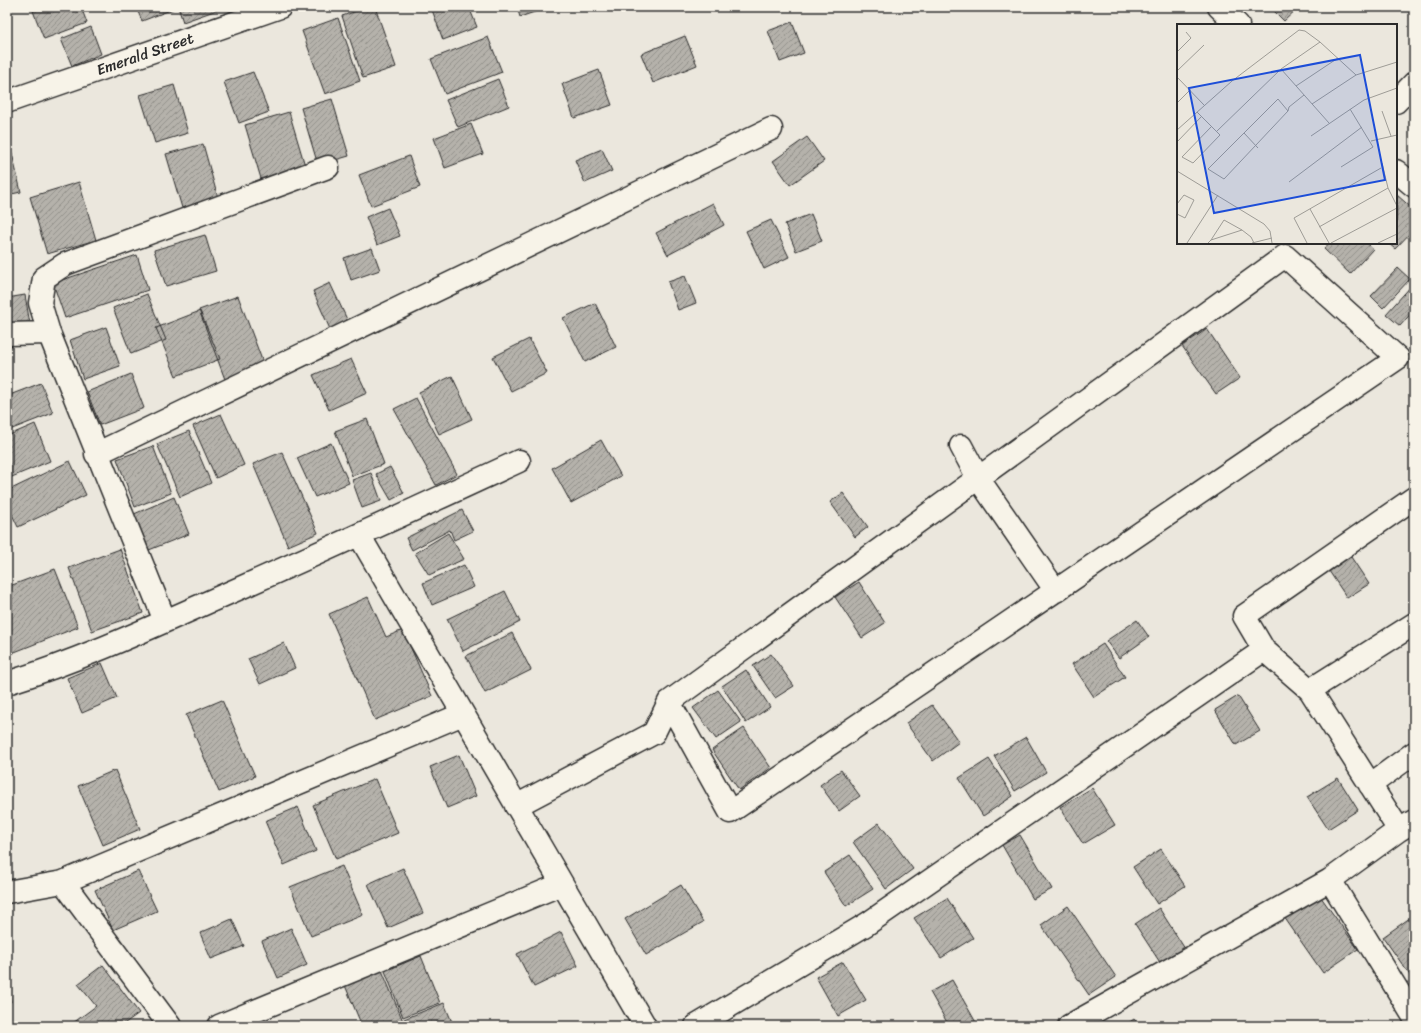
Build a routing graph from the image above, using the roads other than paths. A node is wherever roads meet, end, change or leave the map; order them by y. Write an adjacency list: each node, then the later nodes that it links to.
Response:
1 (280, 7): 5 (street, Emerald Street)
2 (1219, 7): 3 (street)
3 (1237, 24)
4 (1414, 83): 6 (street)
5 (8, 100)
6 (1397, 101)
7 (771, 129): 14 (street)
8 (328, 167): 11 (street)
9 (1397, 172): 10 (street)
10 (1414, 186)
11 (49, 333): 12 (street); 14 (street)
12 (7, 334)
13 (961, 446): 16 (street)
14 (96, 454): 20 (street)
15 (519, 461): 18 (street)
16 (978, 478): 19 (street); 19 (street); 25 (street)
17 (1414, 498): 22 (street)
18 (359, 536): 20 (street); 26 (street)
19 (1056, 591): 25 (street)
20 (165, 621): 23 (street)
21 (1414, 624): 24 (street)
22 (1264, 650): 24 (street); 39 (street)
23 (7, 683)
24 (1310, 690): 28 (street)
25 (669, 702): 29 (street)
26 (463, 714): 29 (street); 32 (street)
27 (1414, 754): 28 (street)
28 (1370, 784): 30 (street)
29 (516, 806): 33 (street)
30 (1406, 826): 31 (street)
31 (1330, 880): 35 (street); 40 (street)
32 (63, 882): 34 (street); 36 (street)
33 (562, 884): 37 (street); 38 (street)
34 (7, 892)
35 (1414, 1017)
36 (170, 1026)
37 (219, 1026)
38 (645, 1026)
39 (696, 1026)
40 (1069, 1026)

